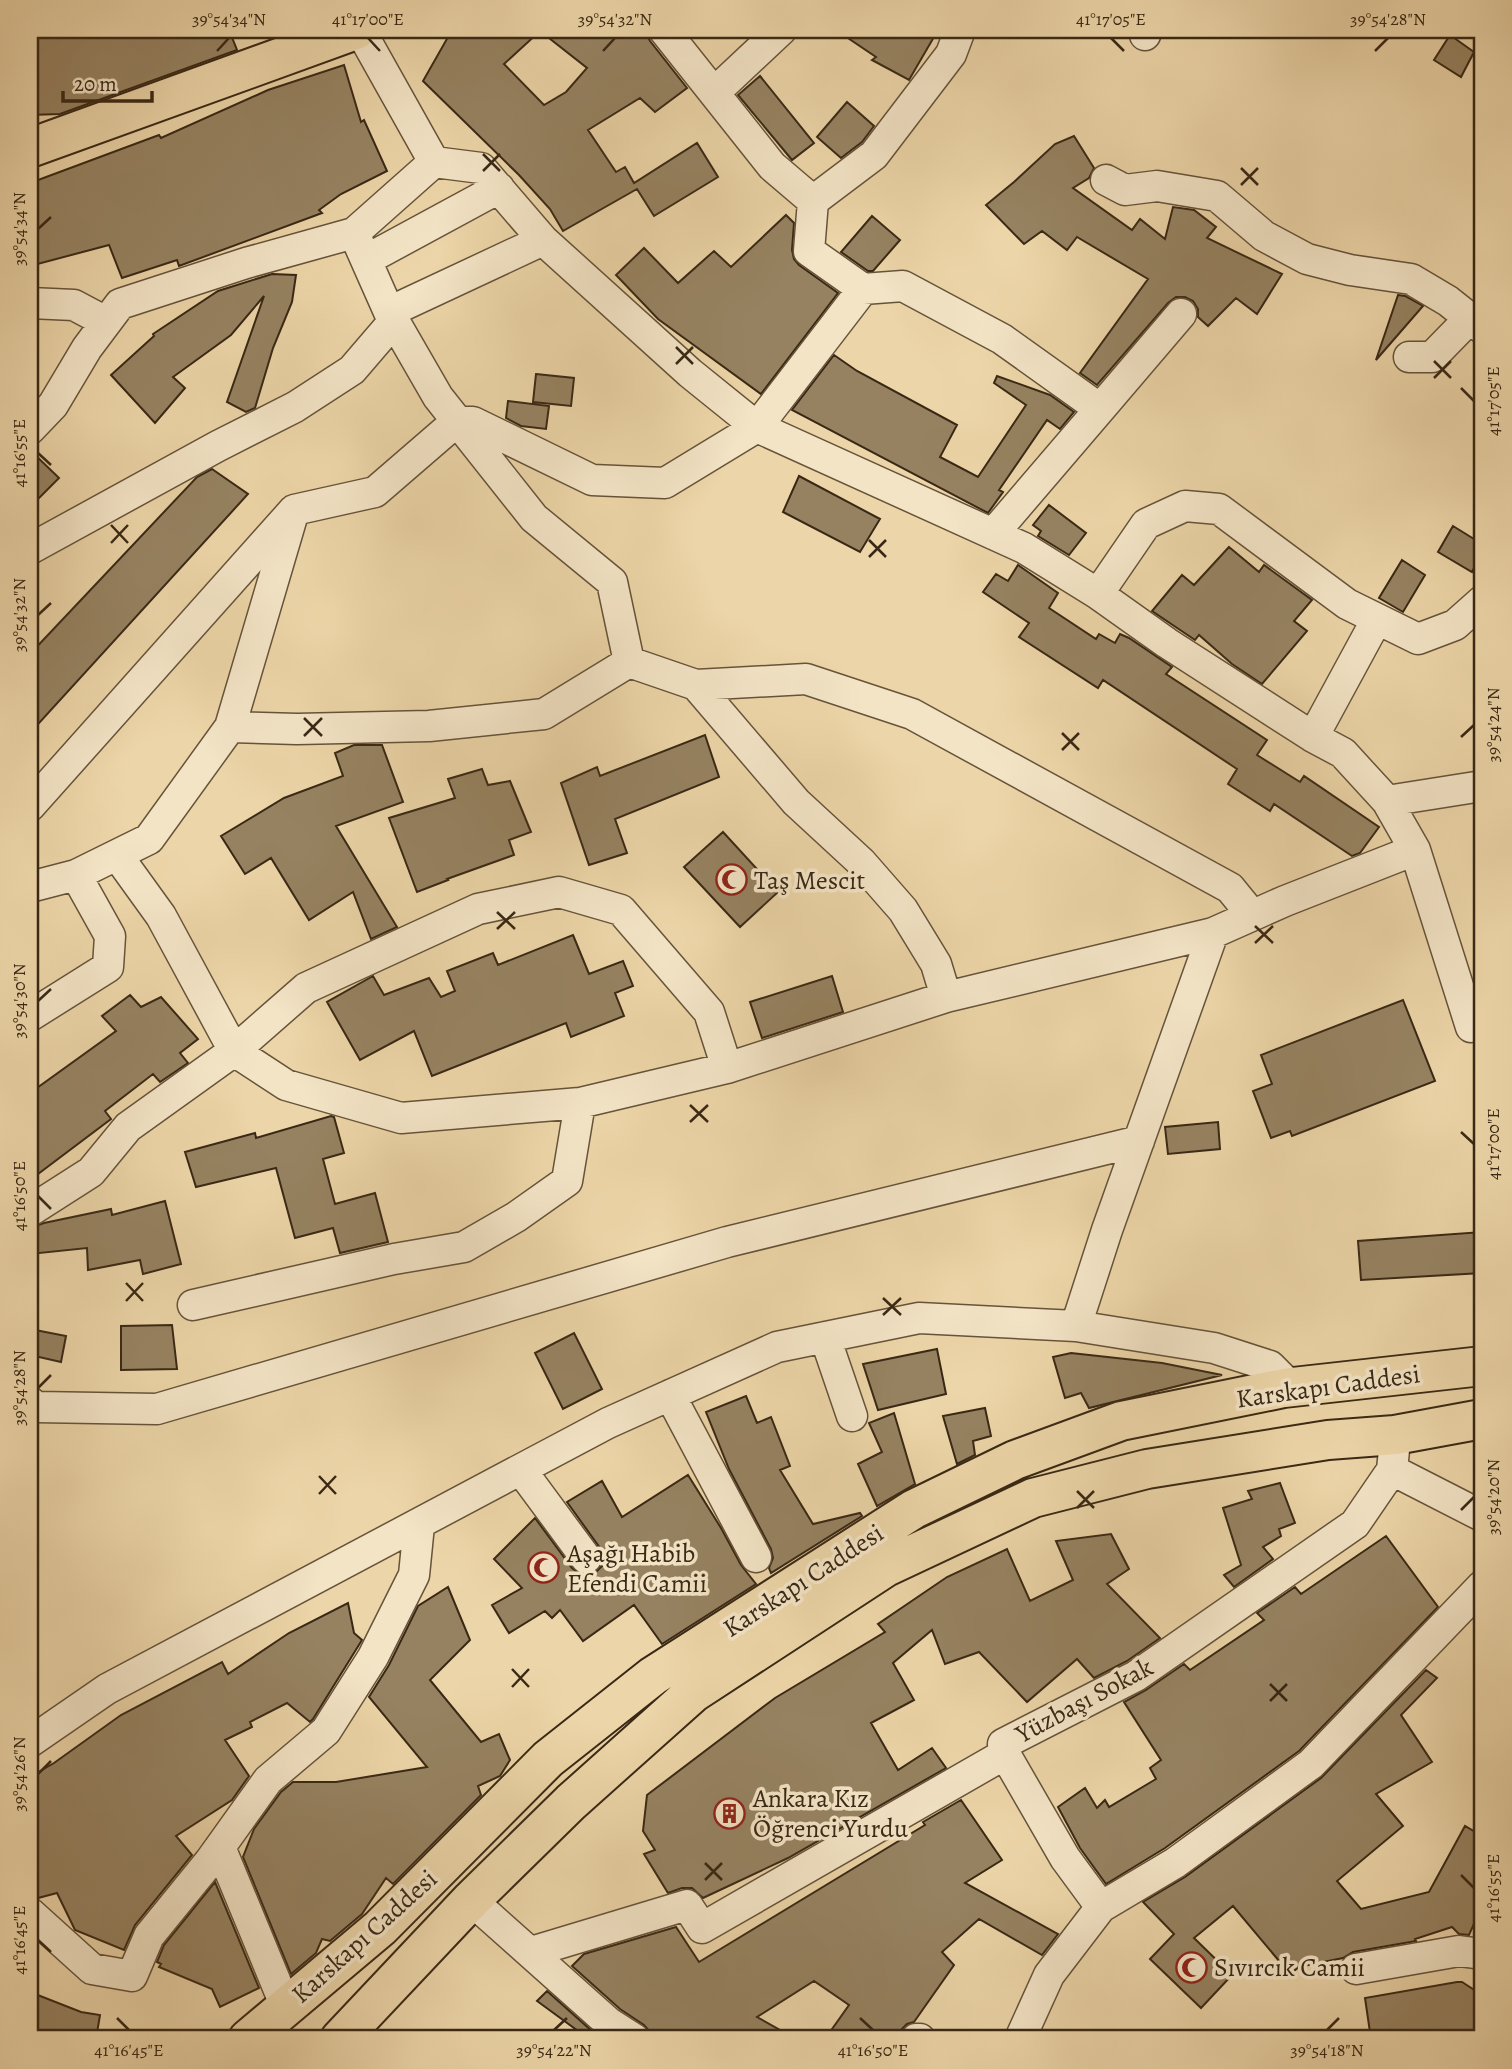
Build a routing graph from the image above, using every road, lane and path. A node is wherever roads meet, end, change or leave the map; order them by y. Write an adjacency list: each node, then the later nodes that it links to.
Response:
1 (358, 30): 6 (main road); 7 (street)
2 (664, 30): 5 (street)
3 (781, 30): 5 (street)
4 (960, 30): 10 (street)
5 (715, 92): 10 (street)
6 (30, 148)
7 (434, 162): 9 (street); 11 (street)
8 (1106, 180): 19 (street)
9 (499, 188): 12 (street); 13 (street)
10 (813, 201): 14 (street)
11 (355, 233): 13 (street); 18 (street)
12 (544, 240): 17 (street); 23 (street)
13 (366, 260): 17 (street)
14 (863, 289): 21 (street); 23 (street)
15 (30, 303): 18 (street)
16 (1181, 314): 21 (street)
17 (392, 317): 22 (street); 27 (street)
18 (106, 323): 24 (street)
19 (1476, 323): 20 (street)
20 (1409, 357)
21 (1100, 409): 26 (street)
22 (456, 422): 23 (street); 25 (street); 31 (street)
23 (757, 427): 26 (street)
24 (30, 429)
25 (294, 510): 33 (street); 37 (street)
26 (993, 534): 28 (street)
27 (30, 549)
28 (1098, 594): 30 (street); 34 (street)
29 (1482, 601): 30 (street)
30 (1377, 619): 34 (street)
31 (629, 662): 32 (street); 33 (street)
32 (696, 685): 42 (street); 44 (street)
33 (230, 727): 39 (street)
34 (1313, 737): 36 (street)
35 (1482, 786): 36 (street)
36 (1387, 801): 38 (street)
37 (30, 806)
38 (1415, 850): 42 (street); 46 (street)
39 (117, 855): 40 (street); 47 (street)
40 (76, 875): 41 (street); 45 (street)
41 (30, 887)
42 (1252, 915): 43 (street)
43 (1213, 933): 44 (street); 50 (street)
44 (946, 997): 48 (street)
45 (30, 1016)
46 (1471, 1027)
47 (234, 1051): 48 (street); 49 (street); 51 (street)
48 (727, 1068): 49 (street)
49 (580, 1102): 52 (street)
50 (1139, 1141): 53 (street); 58 (street)
51 (30, 1210)
52 (193, 1305)
53 (1076, 1326): 54 (street); 56 (street)
54 (825, 1337): 57 (street); 59 (street)
55 (1482, 1366): 56 (main road, Karskapı Caddesi)
56 (1291, 1387): 77 (main road, Karskapı Caddesi)
57 (670, 1395): 62 (street); 65 (street)
58 (30, 1402)
59 (852, 1416)
60 (1482, 1419): 61 (main road)
61 (1394, 1453): 63 (street); 69 (street, Yüzbaşı Sokak); 71 (main road)
62 (521, 1470): 64 (street); 66 (street)
63 (1482, 1516)
64 (419, 1525): 68 (street); 70 (street)
65 (756, 1557)
66 (586, 1558)
67 (1482, 1586): 72 (street)
68 (30, 1742)
69 (1005, 1755): 72 (street); 74 (street, Yüzbaşı Sokak)
70 (220, 1847): 73 (street); 77 (street)
71 (471, 1900): 74 (street); 79 (main road)
72 (1101, 1907): 81 (street)
73 (30, 1913)
74 (531, 1952): 80 (street)
75 (1482, 1954): 76 (street)
76 (1356, 1969)
77 (286, 2007): 78 (main road, Karskapı Caddesi)
78 (247, 2039)
79 (340, 2039)
80 (634, 2039)
81 (1020, 2039)

